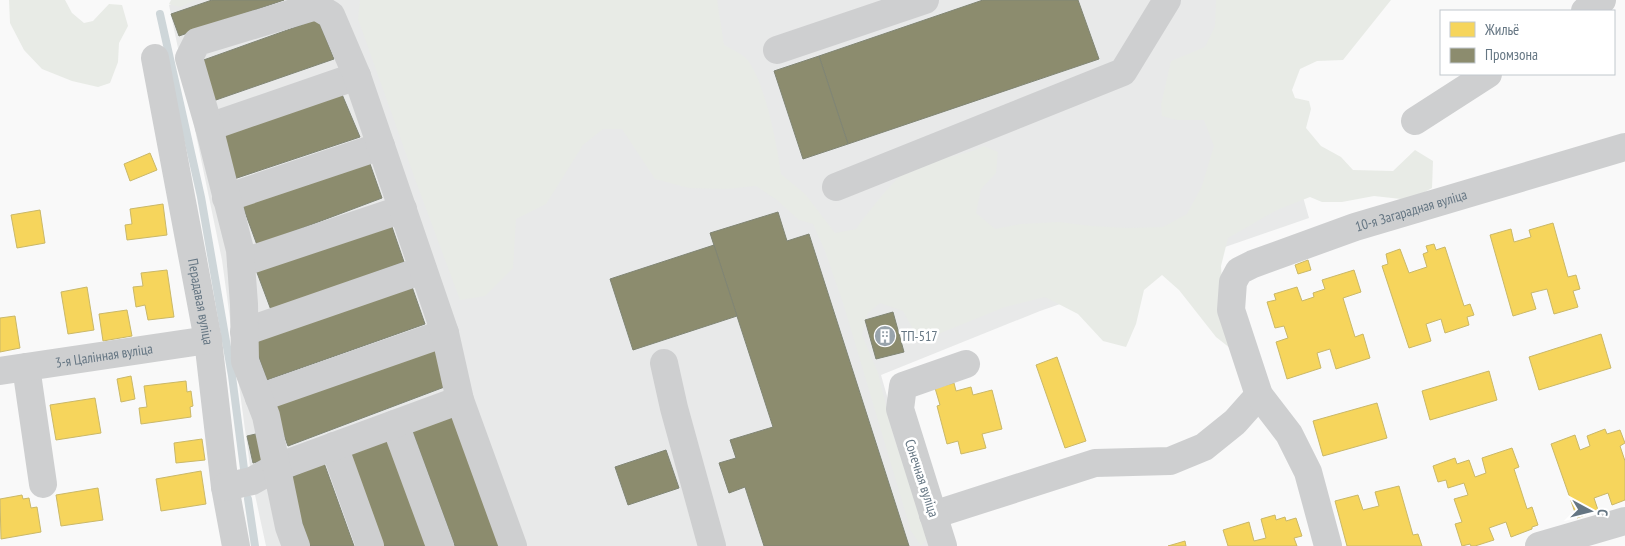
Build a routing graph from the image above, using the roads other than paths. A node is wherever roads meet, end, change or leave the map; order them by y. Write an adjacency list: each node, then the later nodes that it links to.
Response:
1 (924, 0): 5 (street)
2 (1167, 0): 13 (street)
3 (1602, 0): 4 (street)
4 (1587, 10)
5 (777, 50)
6 (155, 58): 20 (street, Перадавая вуліца)
7 (1486, 75): 9 (street)
8 (357, 76): 10 (street); 10 (street); 11 (street)
9 (1415, 121)
10 (209, 127): 14 (street)
11 (381, 146): 14 (street); 15 (street)
12 (1625, 147): 24 (street, 10-я Загарадная вуліца)
13 (836, 187)
14 (226, 198): 16 (street)
15 (403, 209): 16 (street); 17 (street)
16 (241, 263): 18 (street)
17 (423, 270): 18 (street); 19 (street)
18 (244, 332): 25 (street)
19 (445, 333): 25 (street); 26 (street)
20 (208, 340): 23 (street, 3-я Цалінная вуліца); 31 (street, Перадавая вуліца)
21 (664, 363): 40 (street)
22 (966, 364): 32 (street, Сонечная вуліца)
23 (13, 369): 30 (street)
24 (1259, 395): 32 (street); 42 (street)
25 (259, 398): 29 (street)
26 (460, 400): 27 (street); 39 (street)
27 (394, 424): 28 (street); 38 (street)
28 (334, 446): 29 (street); 37 (street)
29 (275, 468): 31 (street); 36 (street)
30 (43, 484)
31 (225, 487): 35 (street, Перадавая вуліца)
32 (933, 515): 41 (street, Сонечная вуліца)
33 (1625, 521): 34 (street)
34 (1592, 539): 43 (street)
35 (236, 546)
36 (296, 546)
37 (370, 546)
38 (440, 546)
39 (513, 546)
40 (712, 546)
41 (943, 546)
42 (1328, 546)
43 (1539, 546)

